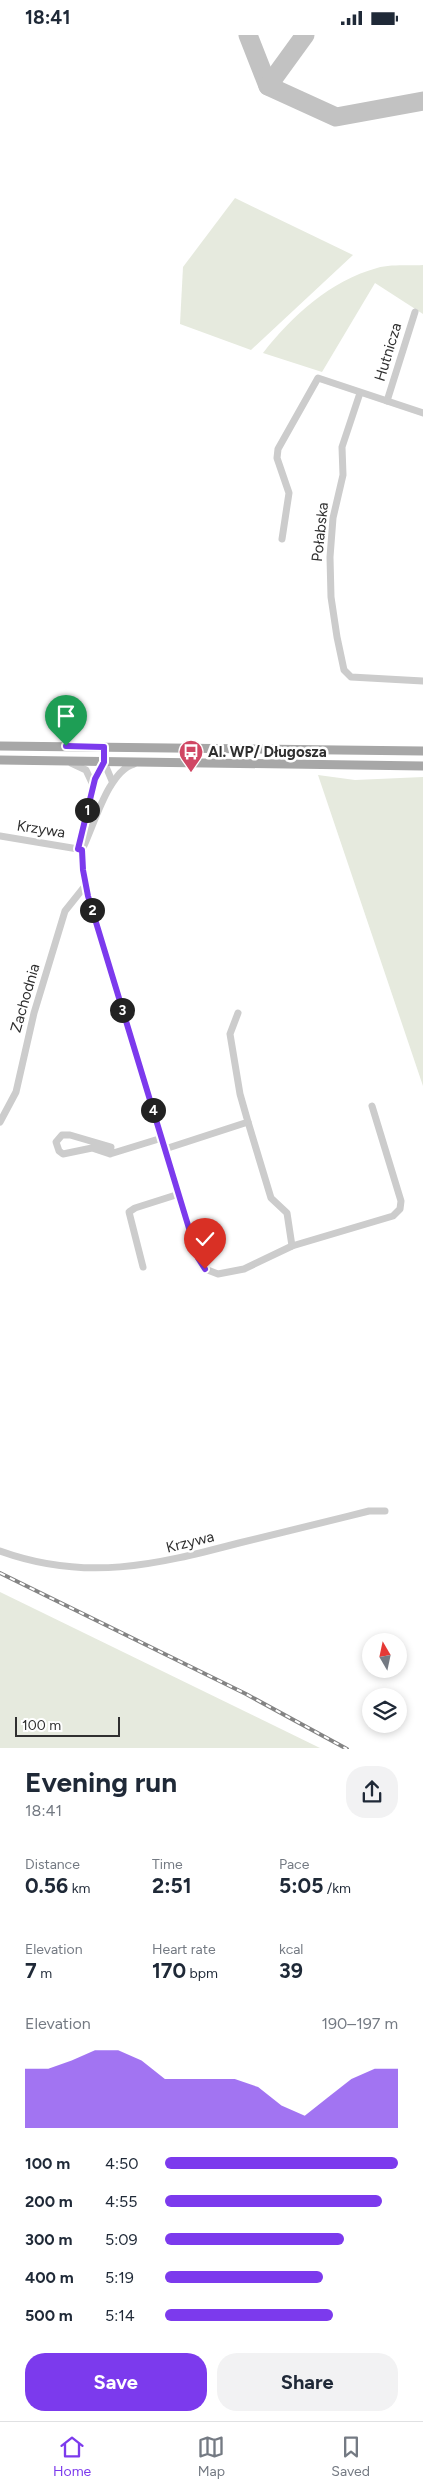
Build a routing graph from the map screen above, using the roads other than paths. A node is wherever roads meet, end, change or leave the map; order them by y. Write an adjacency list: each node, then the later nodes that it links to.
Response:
1 (414, 312): 3 (street, Hutnicza)
2 (360, 393): 3 (street, Hutnicza); 5 (street, Hutnicza); 6 (street, Połabska)
3 (387, 401): 4 (street, Hutnicza)
4 (423, 413)
5 (282, 539)
6 (423, 681)
7 (0, 746): 8 (main road)
8 (104, 747): 9 (main road); 13 (street)
9 (376, 750): 10 (main road); 15 (main road)
10 (423, 751)
11 (0, 761): 12 (main road)
12 (66, 761): 13 (main road); 18 (street)
13 (104, 762): 14 (main road); 17 (street); 18 (street)
14 (141, 762): 15 (main road); 17 (street)
15 (375, 765): 16 (main road)
16 (423, 765)
17 (112, 781): 20 (street)
18 (93, 785): 20 (street)
19 (0, 836): 20 (street, Krzywa)
20 (80, 849): 21 (street)
21 (85, 886): 24 (street, Zachodnia); 26 (street)
22 (238, 1013): 25 (street)
23 (372, 1106): 30 (street)
24 (0, 1122)
25 (248, 1122): 27 (street); 30 (street)
26 (162, 1138): 27 (street); 28 (street)
27 (165, 1149): 29 (street)
28 (110, 1154): 28 (street)
29 (178, 1194): 32 (street); 33 (street)
30 (292, 1245): 32 (street)
31 (206, 1250): 32 (street)
32 (196, 1252)
33 (143, 1267)
34 (385, 1511): 35 (street, Krzywa)
35 (0, 1551)

